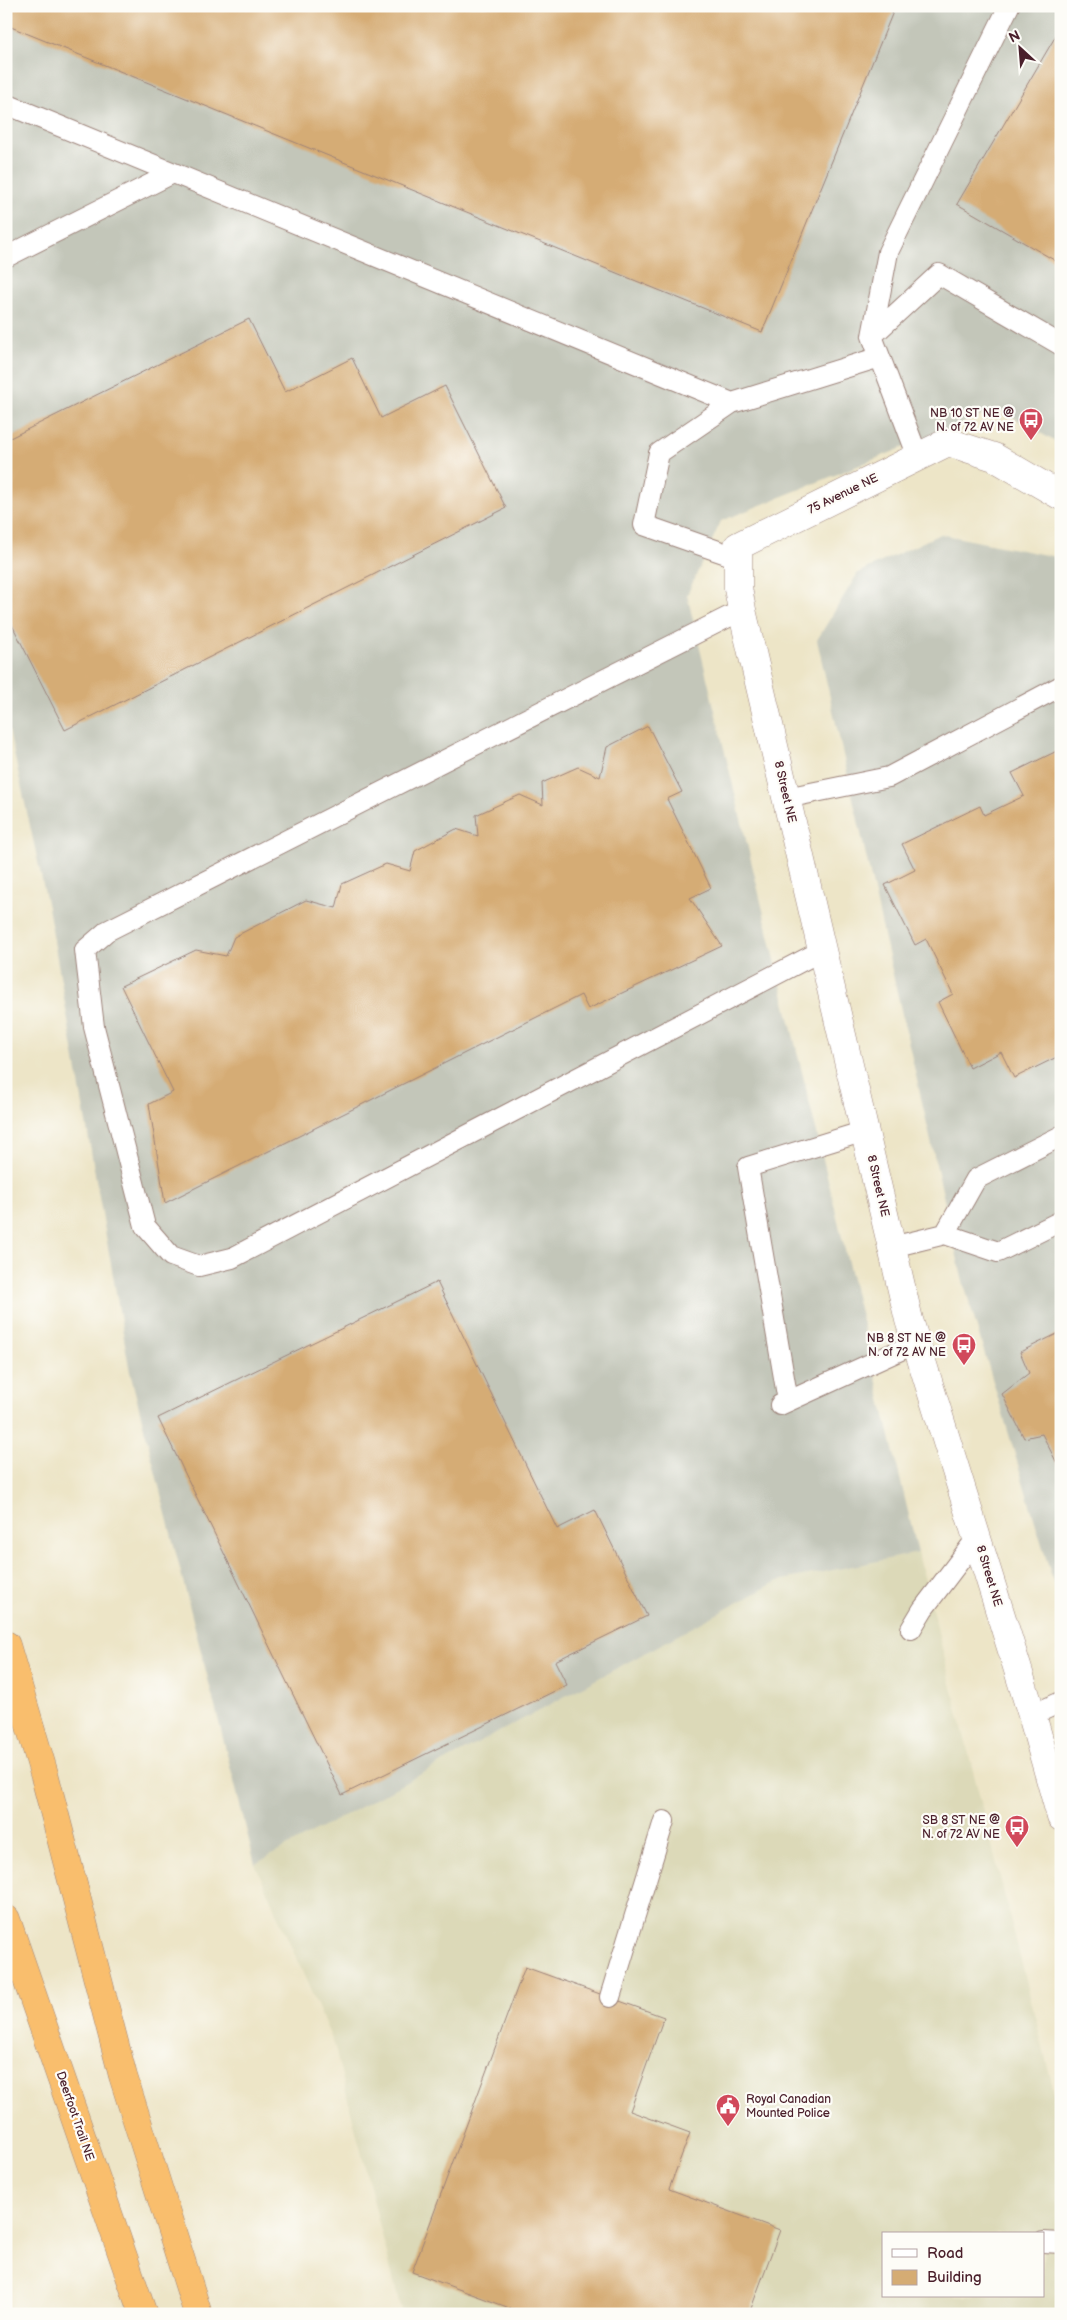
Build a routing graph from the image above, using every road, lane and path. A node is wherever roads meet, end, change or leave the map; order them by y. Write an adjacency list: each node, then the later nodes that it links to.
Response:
1 (1010, 6): 5 (lane)
2 (6, 104): 3 (lane)
3 (173, 173): 4 (lane); 8 (lane)
4 (6, 257)
5 (872, 336): 6 (lane); 7 (lane)
6 (1061, 345)
7 (880, 357): 8 (lane); 9 (lane)
8 (732, 402): 11 (lane)
9 (918, 457): 10 (street, 75 Avenue NE); 11 (street, 75 Avenue NE)
10 (1061, 496)
11 (738, 552): 12 (street, 8 Street NE)
12 (742, 610): 14 (street, 8 Street NE); 15 (lane)
13 (1061, 686): 14 (lane)
14 (786, 798): 15 (street, 8 Street NE)
15 (821, 951): 16 (street, 8 Street NE)
16 (865, 1131): 20 (street, 8 Street NE); 21 (lane)
17 (1061, 1136): 19 (lane)
18 (1061, 1221): 19 (lane)
19 (945, 1234): 20 (lane)
20 (892, 1247): 21 (street, 8 Street NE)
21 (916, 1344): 22 (street, 8 Street NE)
22 (977, 1538): 23 (lane); 26 (street, 8 Street NE)
23 (911, 1629)
24 (6, 1645): 34 (highway)
25 (1061, 1702): 26 (lane)
26 (1032, 1715): 27 (street, 8 Street NE)
27 (1061, 1817)
28 (664, 1820): 30 (lane)
29 (6, 1919): 33 (highway, Deerfoot Trail NE)
30 (610, 1997)
31 (1044, 2242): 32 (lane)
32 (1061, 2243)
33 (143, 2314)
34 (198, 2314)

